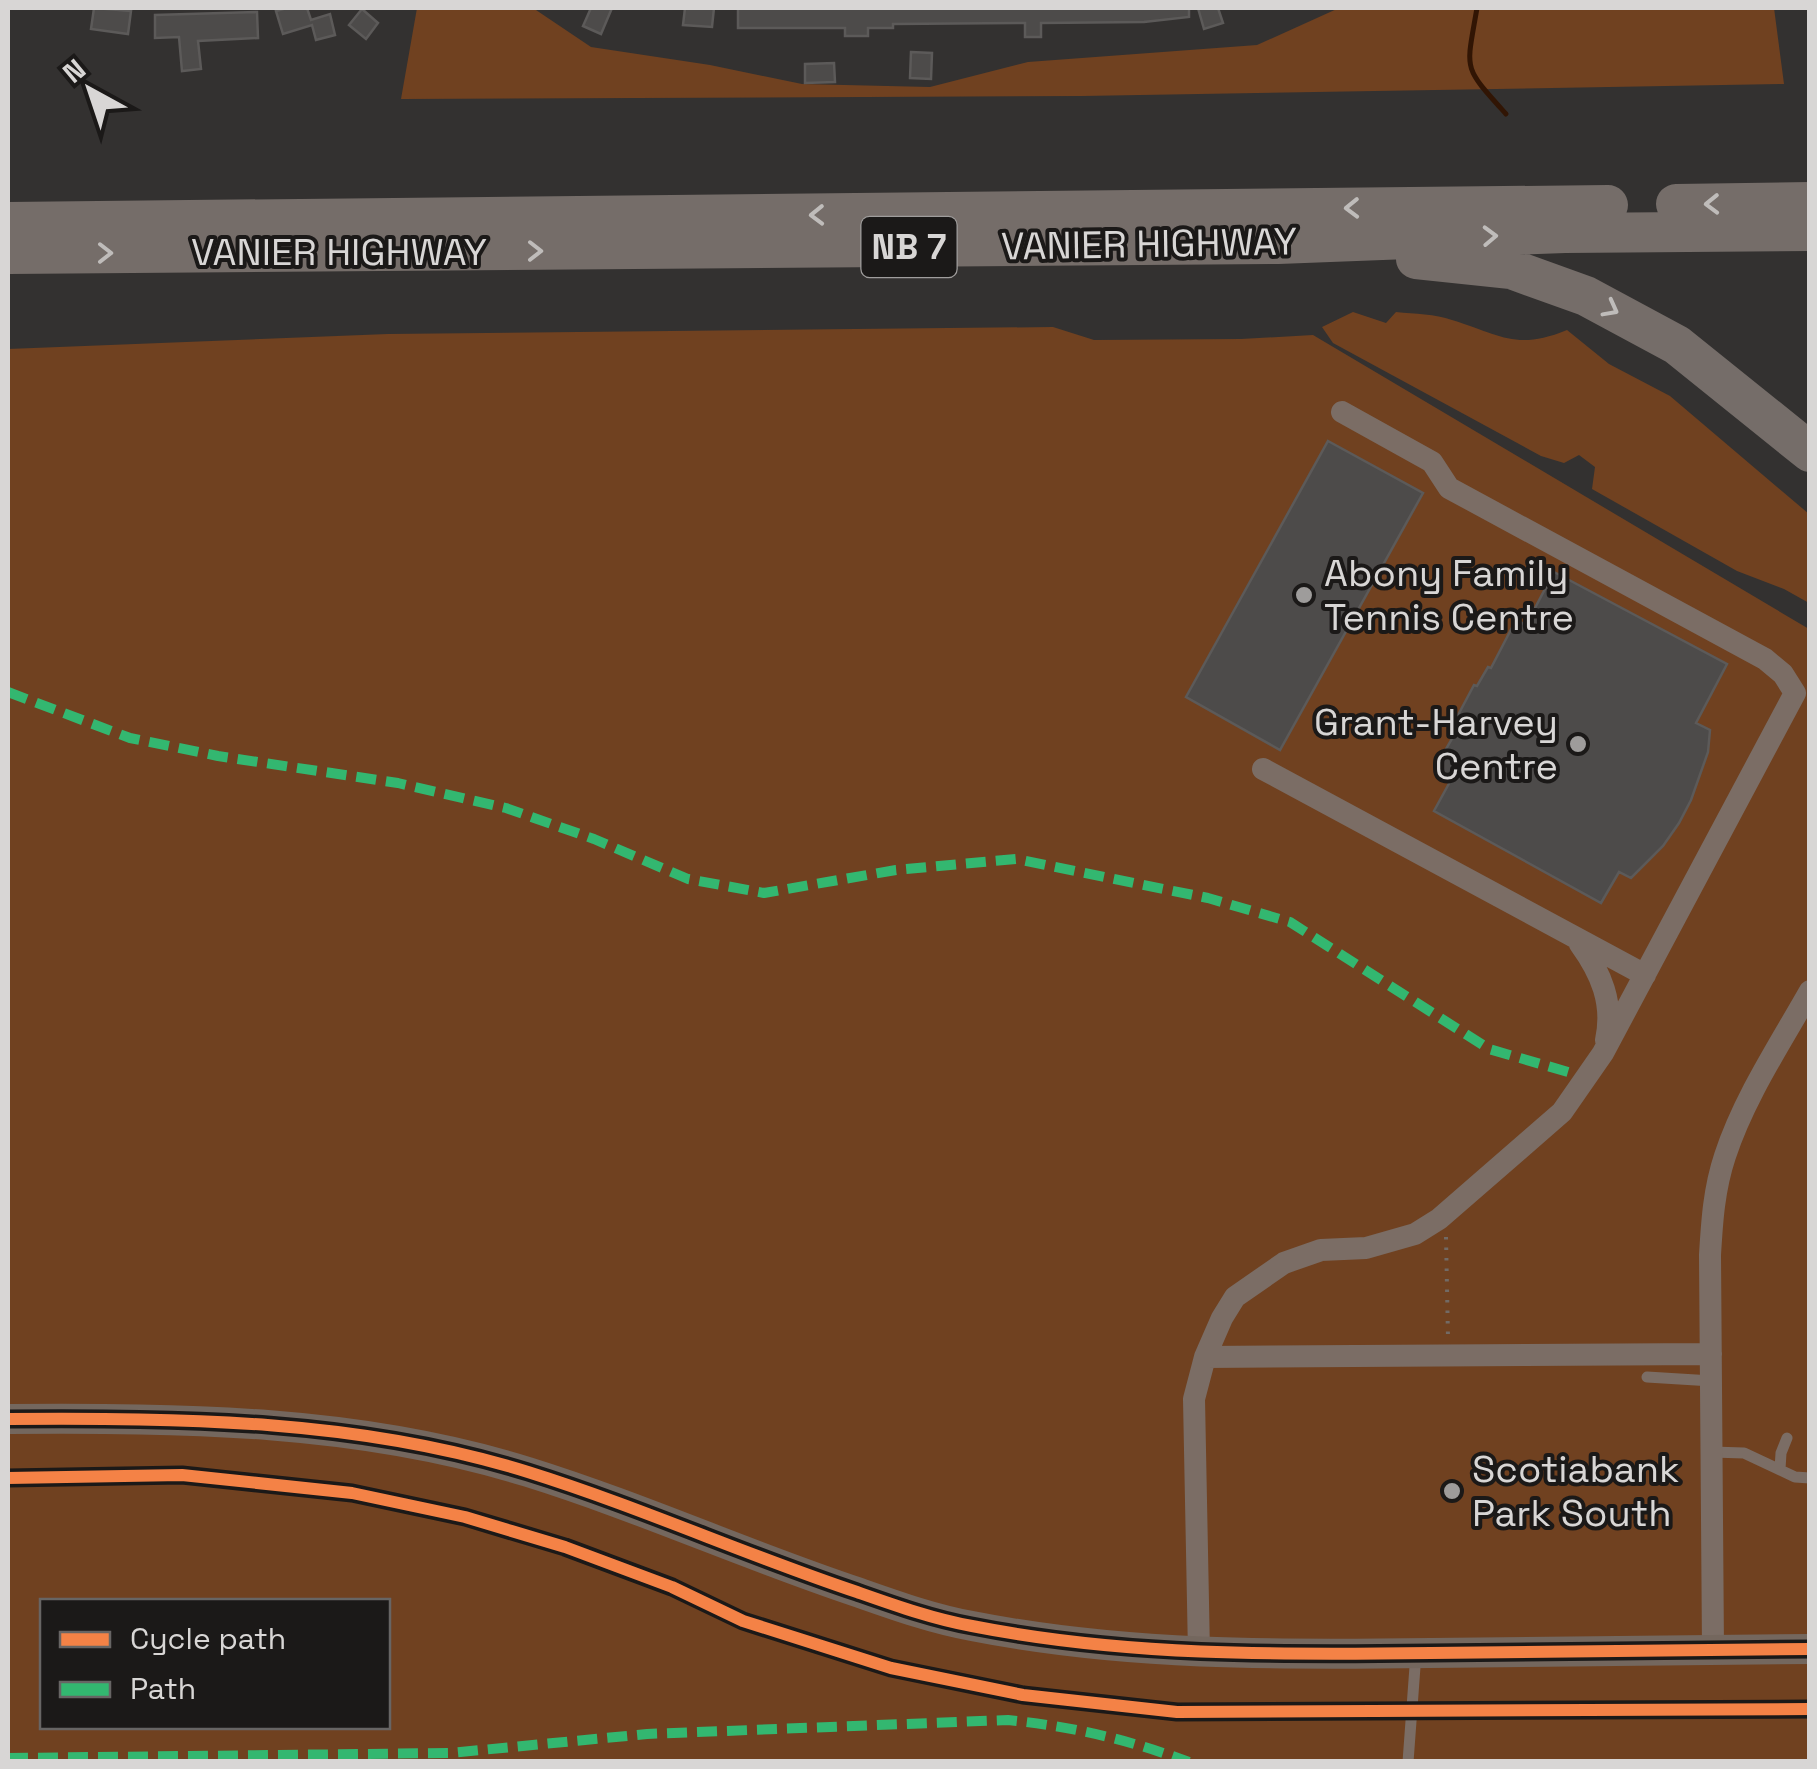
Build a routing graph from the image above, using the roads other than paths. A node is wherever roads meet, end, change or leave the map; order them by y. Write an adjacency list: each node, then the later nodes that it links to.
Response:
1 (1810, 202): 2 (highway, VANIER HIGHWAY / NB 7, one-way to 2)
2 (8, 222)
3 (1810, 231): 4 (highway, VANIER HIGHWAY / NB 7, one-way to 3)
4 (1278, 244): 5 (highway, VANIER HIGHWAY / NB 7, one-way to 4); 7 (highway, one-way to 7)
5 (8, 254)
6 (1342, 412): 10 (street)
7 (1810, 452)
8 (1263, 769): 9 (street)
9 (1574, 937): 10 (street); 12 (street)
10 (1644, 975): 12 (street)
11 (1810, 991): 13 (street)
12 (1603, 1053): 14 (street)
13 (1711, 1354): 14 (street); 16 (street)
14 (1205, 1357): 25 (street)
15 (1646, 1377): 16 (lane)
16 (1712, 1381): 19 (street)
17 (8, 1418): 25 (street)
18 (1787, 1438): 20 (lane)
19 (1712, 1452): 20 (lane); 23 (street)
20 (1780, 1469): 21 (lane)
21 (1810, 1478)
22 (1810, 1649): 23 (street)
23 (1713, 1650): 24 (street)
24 (1416, 1653): 25 (street); 26 (lane)
25 (1199, 1654)
26 (1408, 1762)

